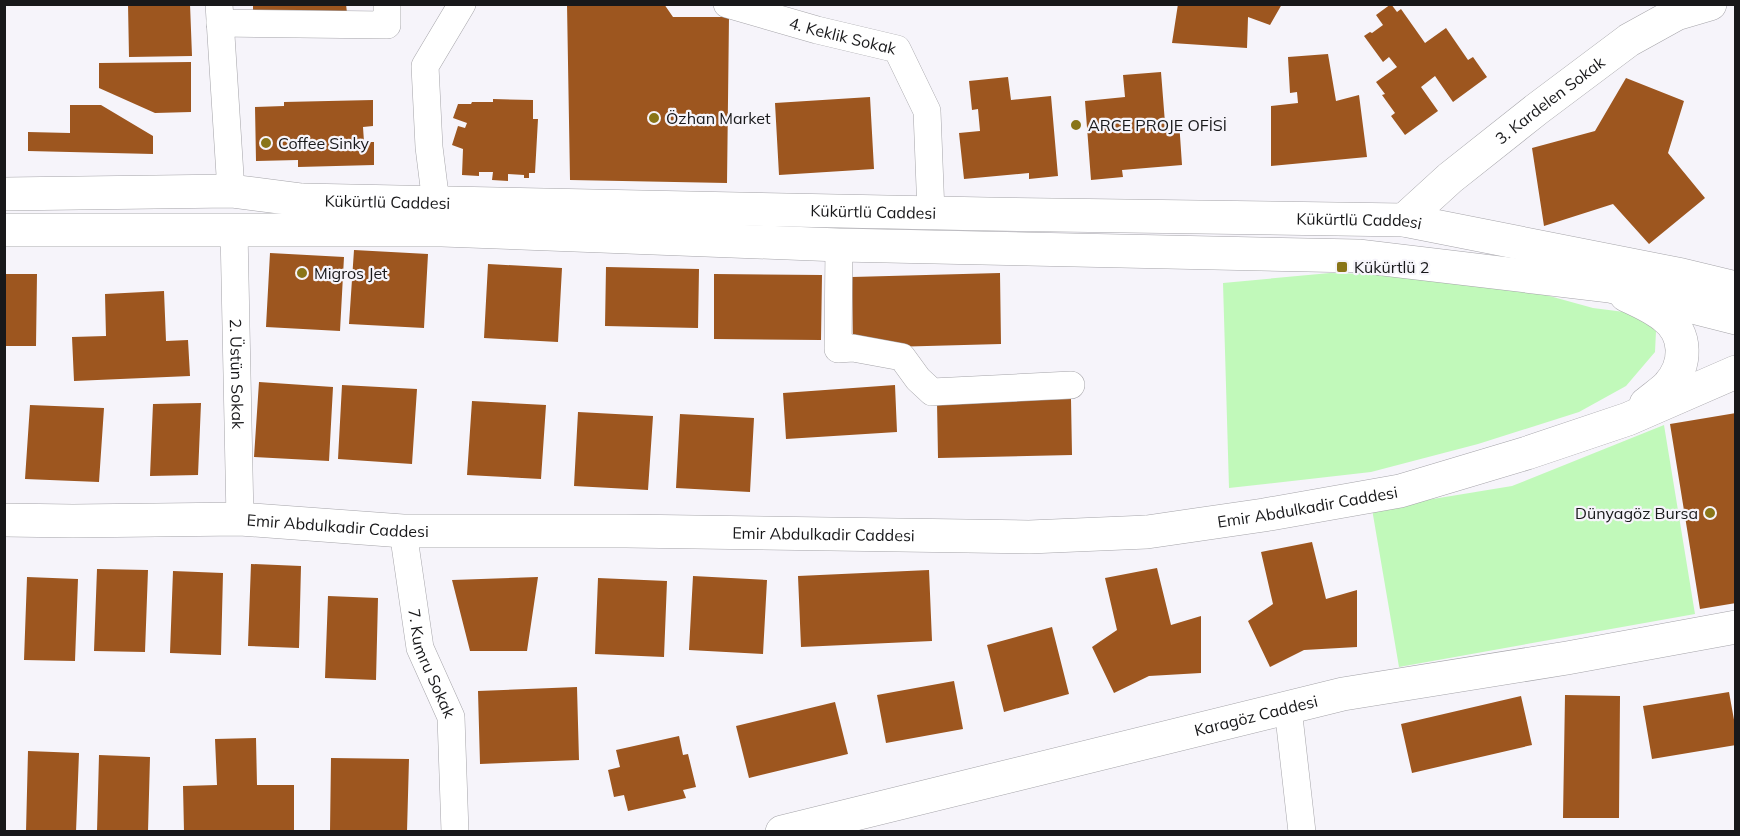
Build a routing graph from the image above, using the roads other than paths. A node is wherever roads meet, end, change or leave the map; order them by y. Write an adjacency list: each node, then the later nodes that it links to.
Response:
1 (387, 4): 5 (street)
2 (462, 4): 8 (street)
3 (728, 4): 9 (street, 4. Keklik Sokak)
4 (1710, 4): 10 (main road, 3. Kardelen Sokak)
5 (220, 14): 6 (street)
6 (231, 191): 7 (main road, Kükürtlü Caddesi); 8 (main road, Kükürtlü Caddesi)
7 (4, 194)
8 (436, 203): 9 (main road, Kükürtlü Caddesi)
9 (931, 213): 10 (main road, Kükürtlü Caddesi)
10 (1404, 220): 15 (main road, Kükürtlü Caddesi)
11 (4, 230): 12 (main road, Kükürtlü Caddesi)
12 (234, 230): 13 (main road, Kükürtlü Caddesi); 20 (street, 2. Üstün Sokak)
13 (839, 245): 14 (main road, Kükürtlü Caddesi); 18 (street)
14 (1610, 286): 16 (main road, Kükürtlü Caddesi); 19 (main road)
15 (1736, 288)
16 (1736, 318)
17 (1736, 372): 19 (main road, Emir Abdulkadir Caddesi)
18 (1071, 385)
19 (1628, 419): 22 (main road, Emir Abdulkadir Caddesi)
20 (240, 519): 21 (main road, Emir Abdulkadir Caddesi); 22 (main road, Emir Abdulkadir Caddesi)
21 (4, 520)
22 (403, 531): 25 (street, 7. Kumru Sokak)
23 (1736, 627): 24 (main road, Karagöz Caddesi)
24 (1288, 708): 26 (main road, Karagöz Caddesi); 27 (street)
25 (455, 831)
26 (782, 831)
27 (1302, 831)

